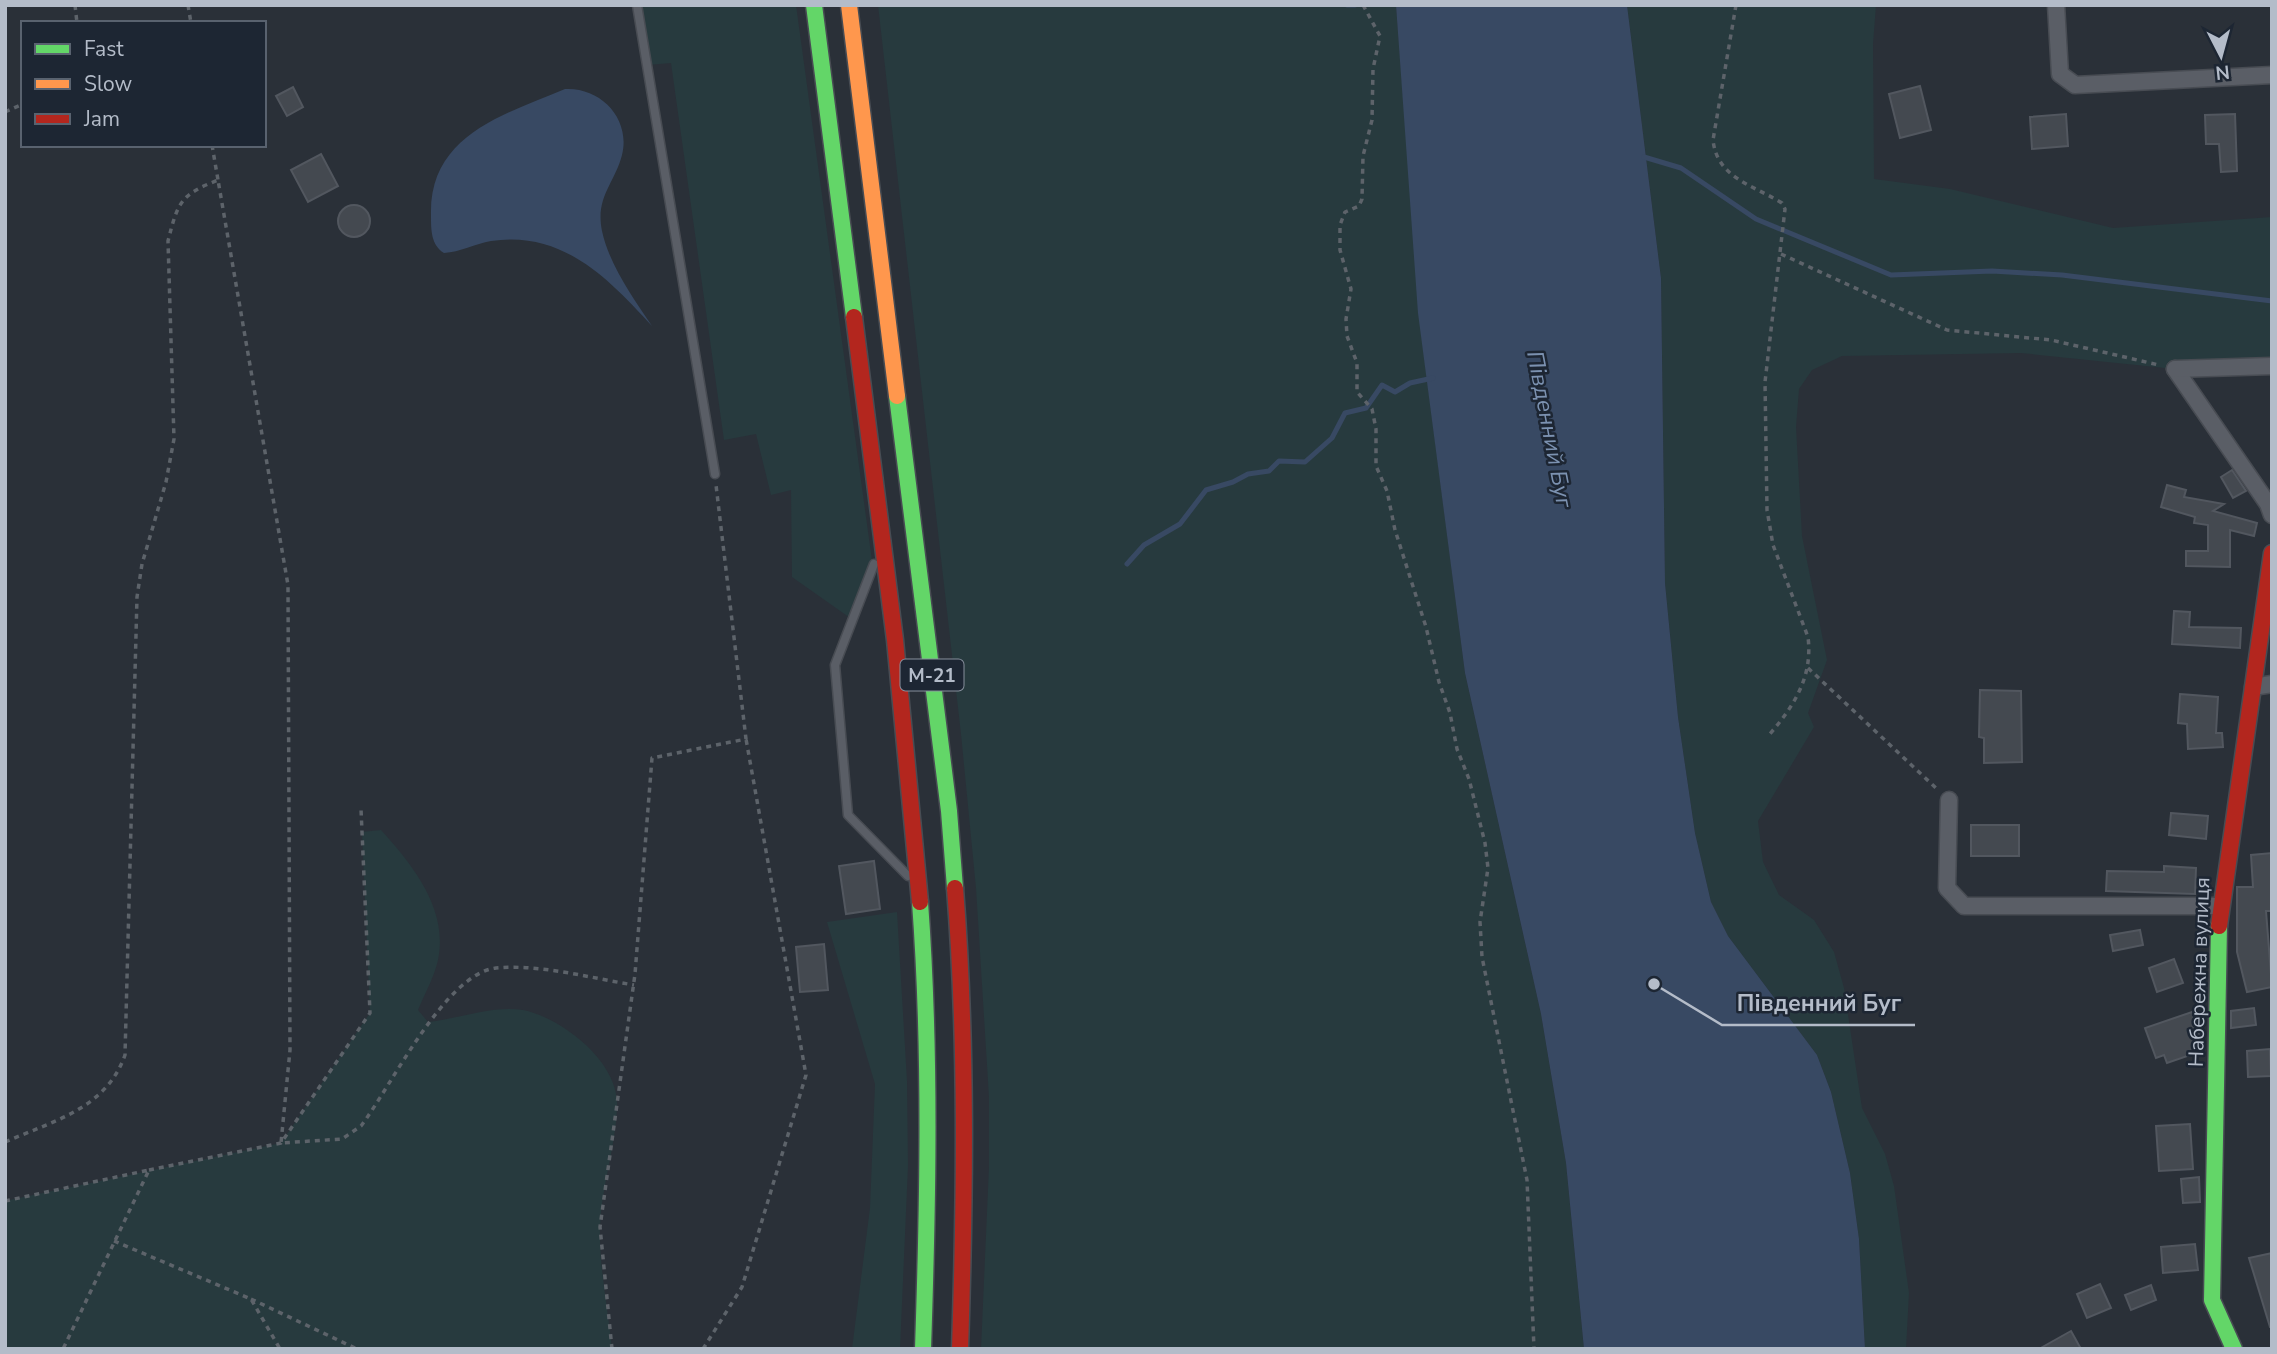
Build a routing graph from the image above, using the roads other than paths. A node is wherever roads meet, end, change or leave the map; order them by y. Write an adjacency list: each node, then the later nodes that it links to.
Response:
1 (637, 5): 7 (lane)
2 (814, 5): 9 (main road, М-21)
3 (849, 5): 14 (main road, М-21)
4 (2056, 5): 5 (street)
5 (2272, 75)
6 (2272, 366): 8 (street)
7 (715, 474)
8 (2272, 515)
9 (883, 542): 14 (main road, М-21); 15 (lane)
10 (2272, 553): 12 (main road, Набережна вулиця)
11 (2272, 684): 12 (street)
12 (2253, 687): 16 (main road, Набережна вулиця)
13 (1949, 800): 16 (street)
14 (931, 813): 15 (main road, М-21); 18 (main road, М-21)
15 (919, 887): 17 (main road, М-21)
16 (2219, 906): 19 (main road, Набережна вулиця)
17 (923, 1349)
18 (960, 1349)
19 (2234, 1349)

